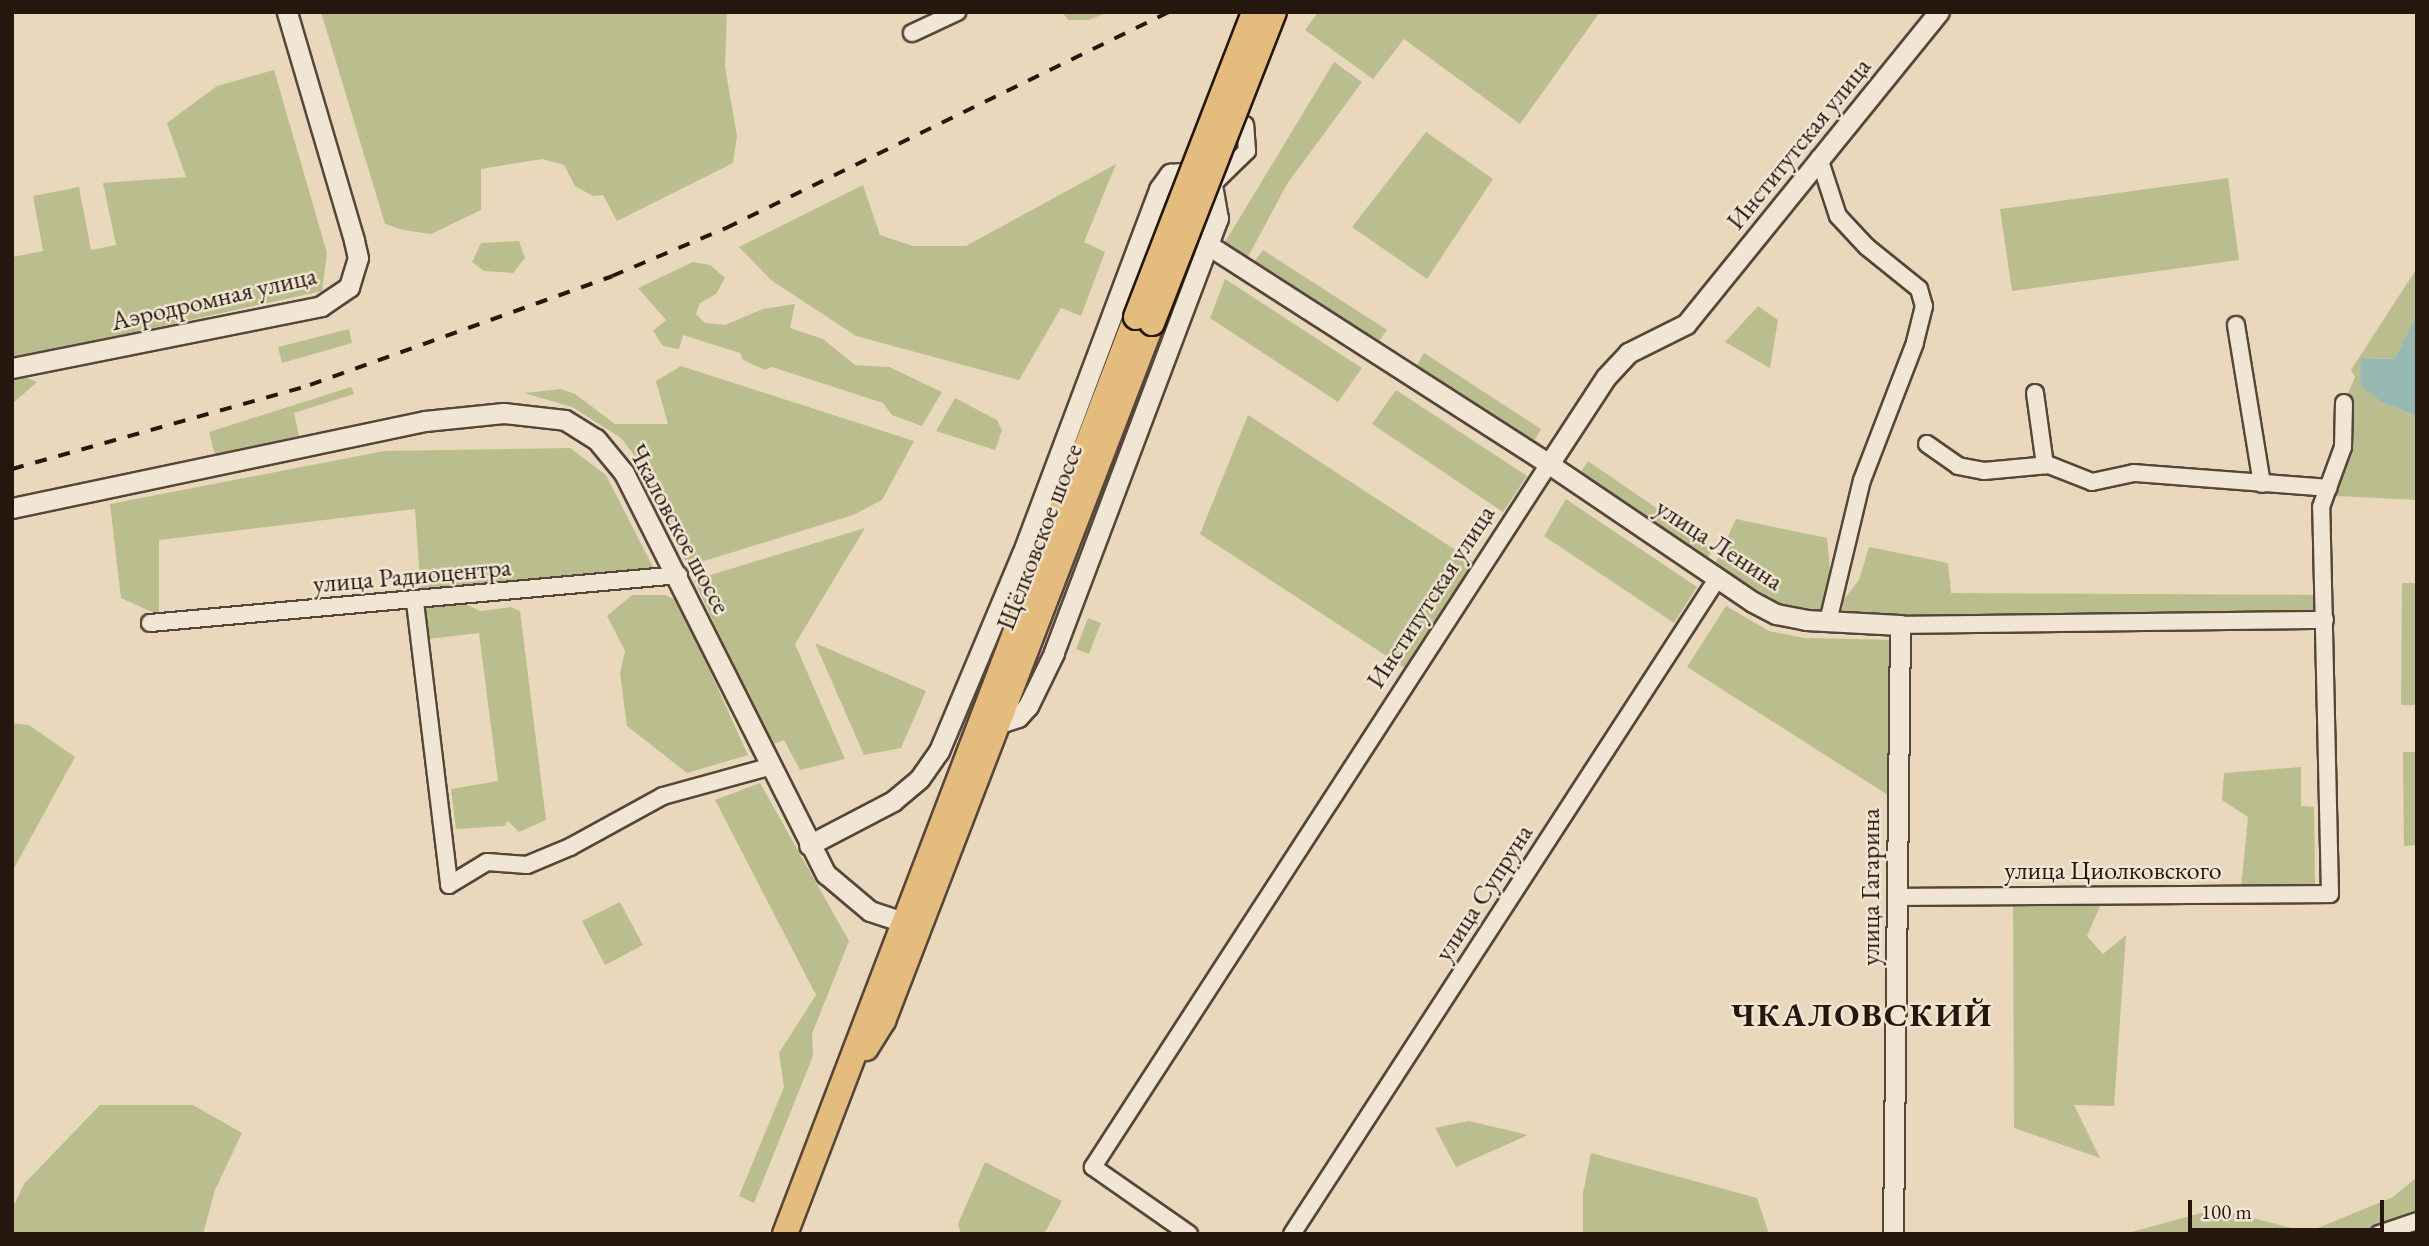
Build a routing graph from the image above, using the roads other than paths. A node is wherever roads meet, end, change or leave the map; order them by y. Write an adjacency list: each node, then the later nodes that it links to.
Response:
1 (287, 12): 13 (street, Аэродромная улица)
2 (957, 12): 6 (street)
3 (1254, 12): 11 (main road, Щёлковское шоссе, bridge)
4 (1275, 12): 11 (main road, Щёлковское шоссе, bridge)
5 (1939, 12): 8 (street, Институтская улица)
6 (912, 33)
7 (1245, 125): 9 (street)
8 (1819, 158): 17 (street, Институтская улица); 26 (street)
9 (1212, 185): 10 (street); 31 (street)
10 (1208, 245): 17 (street, улица Ленина); 29 (street)
11 (1144, 320): 29 (main road, Щёлковское шоссе); 34 (main road, Щёлковское шоссе)
12 (2236, 325): 19 (street)
13 (12, 368)
14 (2035, 393): 18 (street)
15 (2344, 403): 20 (street)
16 (1927, 444): 18 (street)
17 (1549, 464): 23 (street, улица Ленина); 42 (street, Институтская улица)
18 (2045, 465): 19 (street)
19 (2262, 484): 20 (street)
20 (2328, 488): 25 (street)
21 (12, 508): 22 (street, Чкаловское шоссе)
22 (679, 575): 24 (street, улица Радиоцентра); 30 (street, Чкаловское шоссе)
23 (1717, 579): 26 (street, улица Ленина); 43 (street, улица Супруна)
24 (415, 602): 27 (street, улица Радиоцентра); 30 (street)
25 (2325, 620): 28 (street, улица Ленина); 35 (street, улица Циолковского)
26 (1828, 622): 28 (street, улица Ленина)
27 (150, 623)
28 (1900, 625): 35 (street, улица Гагарина)
29 (1000, 723): 37 (main road, Щёлковское шоссе)
30 (768, 767): 31 (street); 32 (street, Чкаловское шоссе)
31 (835, 832): 32 (street); 33 (street)
32 (809, 845): 33 (street, Чкаловское шоссе)
33 (826, 874): 36 (street, Чкаловское шоссе)
34 (917, 885): 36 (street); 37 (main road, Щёлковское шоссе)
35 (1897, 897): 44 (street, улица Гагарина)
36 (863, 907): 37 (street, Чкаловское шоссе); 38 (street)
37 (911, 924): 38 (main road, Щёлковское шоссе); 39 (main road, Щёлковское шоссе)
38 (886, 966): 39 (main road, Щёлковское шоссе)
39 (849, 1077): 41 (main road, Щёлковское шоссе)
40 (2417, 1221): 45 (street)
41 (785, 1234)
42 (1189, 1234)
43 (1292, 1234)
44 (1893, 1234)
45 (2379, 1234)

